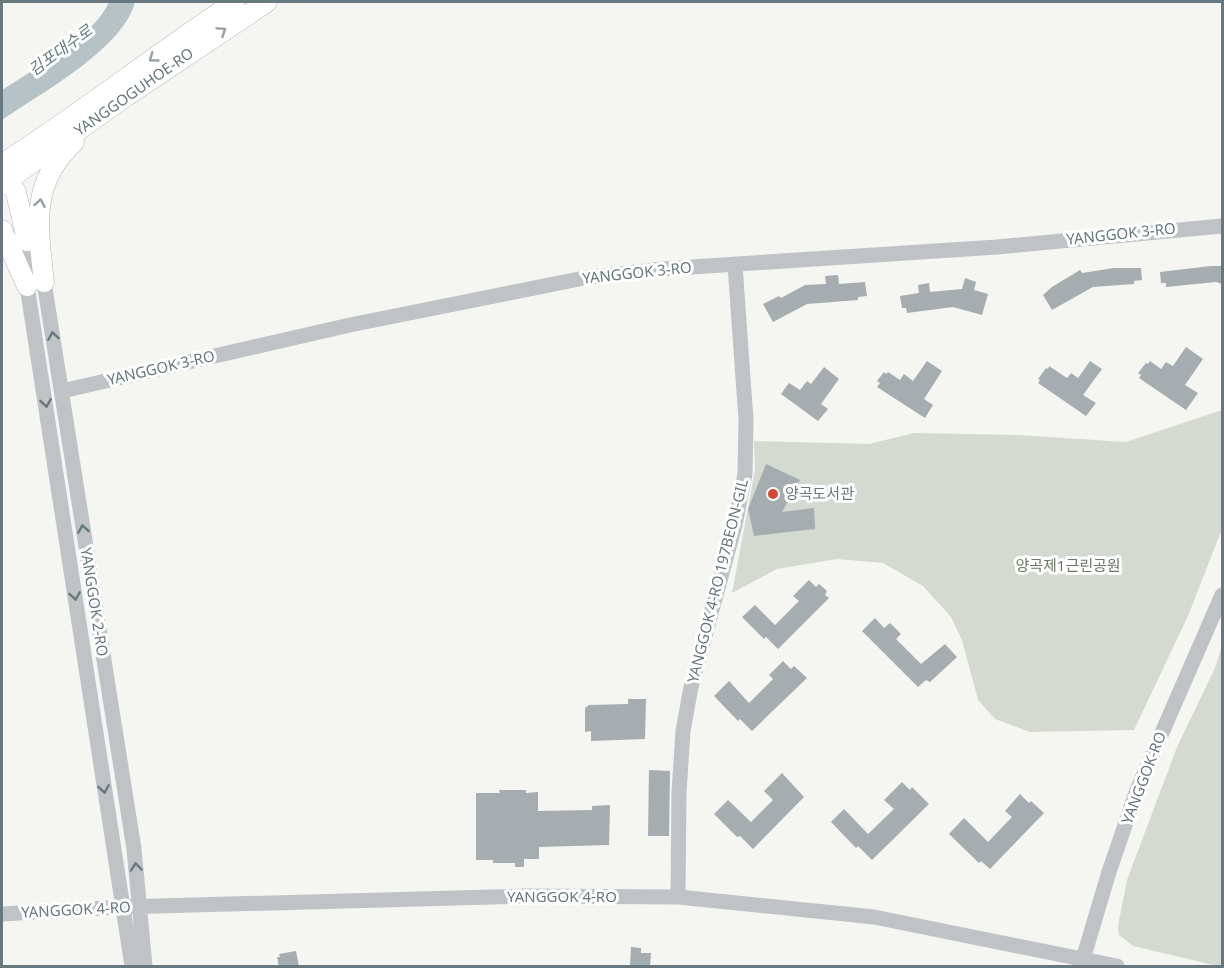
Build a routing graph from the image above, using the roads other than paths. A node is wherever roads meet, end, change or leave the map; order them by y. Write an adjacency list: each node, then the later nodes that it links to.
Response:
1 (236, 2): 4 (main road, YANGGOGUHOE-RO, one-way to 4)
2 (267, 2): 3 (main road, YANGGOGUHOE-RO, one-way to 2)
3 (125, 97): 4 (main road, YANGGOGUHOE-RO); 9 (main road, one-way to 3)
4 (3, 175): 7 (main road, YANGGOK 2-RO)
5 (1222, 226): 8 (street, YANGGOK 3-RO)
6 (2, 231): 9 (main road)
7 (27, 242): 9 (street, YANGGOK 2-RO)
8 (735, 265): 10 (street, YANGGOK 3-RO); 12 (street, YANGGOK 4-RO 197BEON-GIL)
9 (35, 284): 10 (street, YANGGOK 2-RO, one-way to 9); 14 (street, YANGGOK 2-RO, one-way to 14)
10 (62, 391): 13 (street, YANGGOK 2-RO, one-way to 10)
11 (1222, 595): 16 (street, YANGGOK-RO)
12 (678, 897): 13 (street, YANGGOK 4-RO); 16 (street, YANGGOK 4-RO)
13 (140, 906): 14 (street, YANGGOK 4-RO); 18 (street, YANGGOK 2-RO)
14 (122, 907): 15 (street, YANGGOK 4-RO); 17 (street, YANGGOK 2-RO)
15 (2, 914)
16 (1082, 963): 19 (street, YANGGOK 4-RO)
17 (132, 966)
18 (145, 966)
19 (1117, 966)

